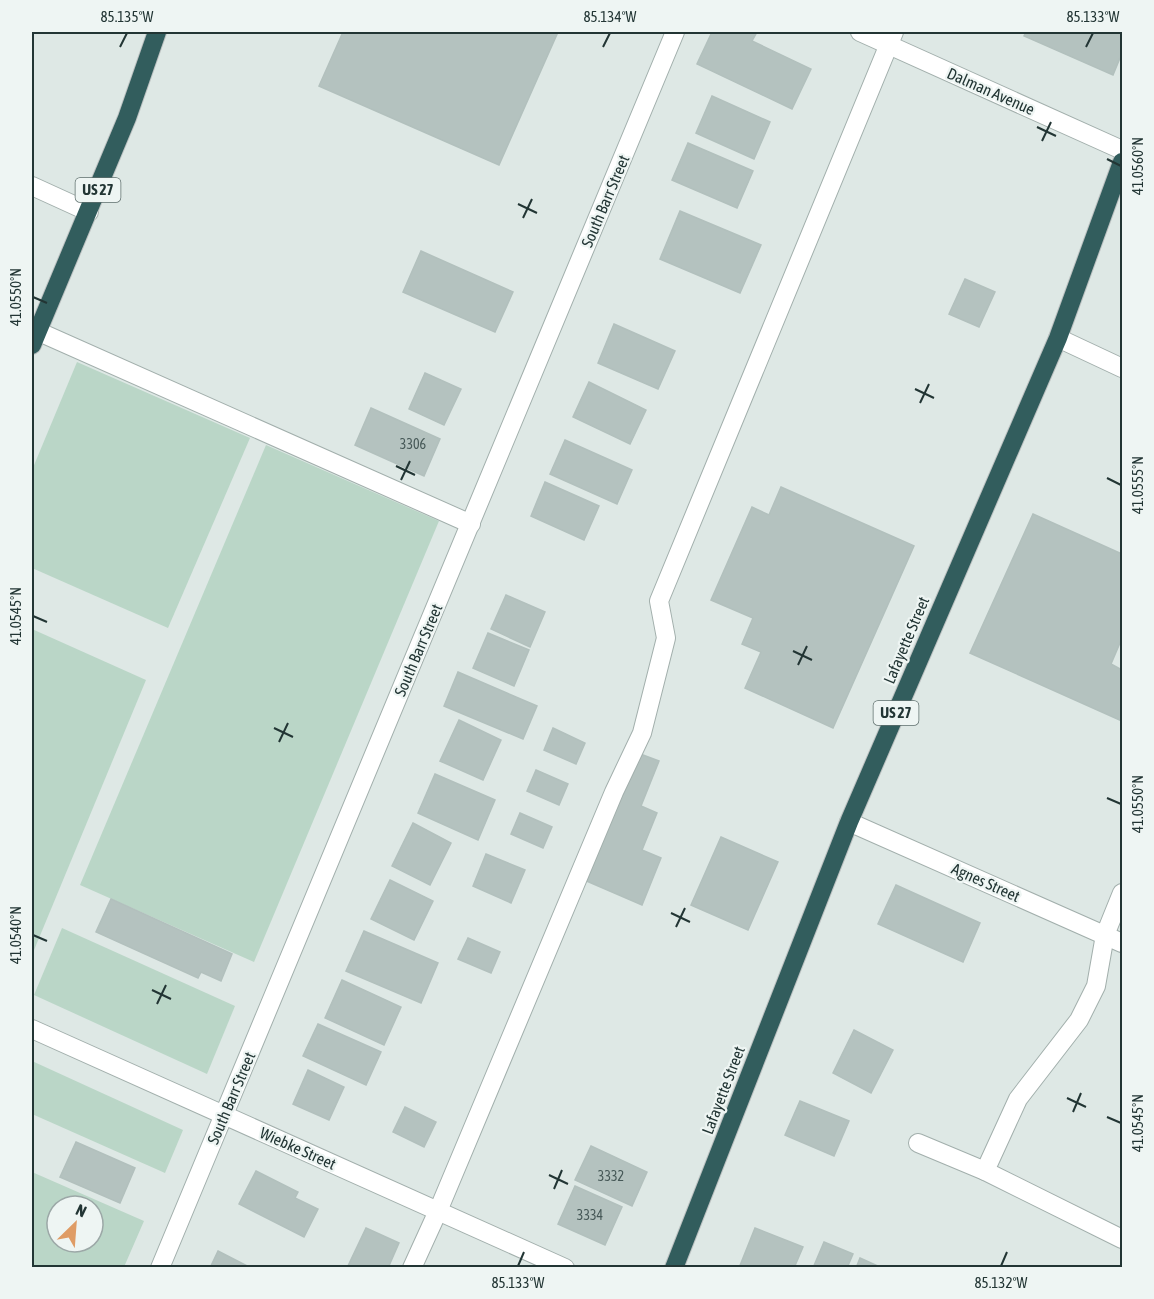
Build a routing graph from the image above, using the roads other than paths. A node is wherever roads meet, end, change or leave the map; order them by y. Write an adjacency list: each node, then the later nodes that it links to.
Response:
1 (157, 32): 8 (highway, US 27)
2 (675, 32): 12 (street, South Barr Street)
3 (860, 32): 4 (street, Dalman Avenue)
4 (891, 38): 5 (street, Dalman Avenue); 21 (street)
5 (1122, 150)
6 (1122, 162): 10 (highway, Lafayette Street / US 27)
7 (32, 186): 8 (street)
8 (88, 212): 9 (highway, US 27)
9 (34, 338): 12 (street)
10 (1058, 338): 11 (street); 13 (highway, Lafayette Street / US 27)
11 (1122, 368)
12 (471, 524): 18 (street, South Barr Street)
13 (849, 822): 15 (street, Agnes Street); 26 (highway, Lafayette Street / US 27)
14 (1122, 893): 15 (street)
15 (1105, 935): 16 (street, Agnes Street); 20 (street)
16 (1122, 943)
17 (32, 1029): 18 (street, Wiebke Street)
18 (225, 1114): 21 (street, Wiebke Street); 23 (street, South Barr Street)
19 (918, 1143): 20 (street)
20 (985, 1171): 22 (street)
21 (438, 1211): 24 (street); 25 (street, Wiebke Street)
22 (1122, 1239)
23 (160, 1268)
24 (412, 1268)
25 (565, 1268)
26 (674, 1268)

